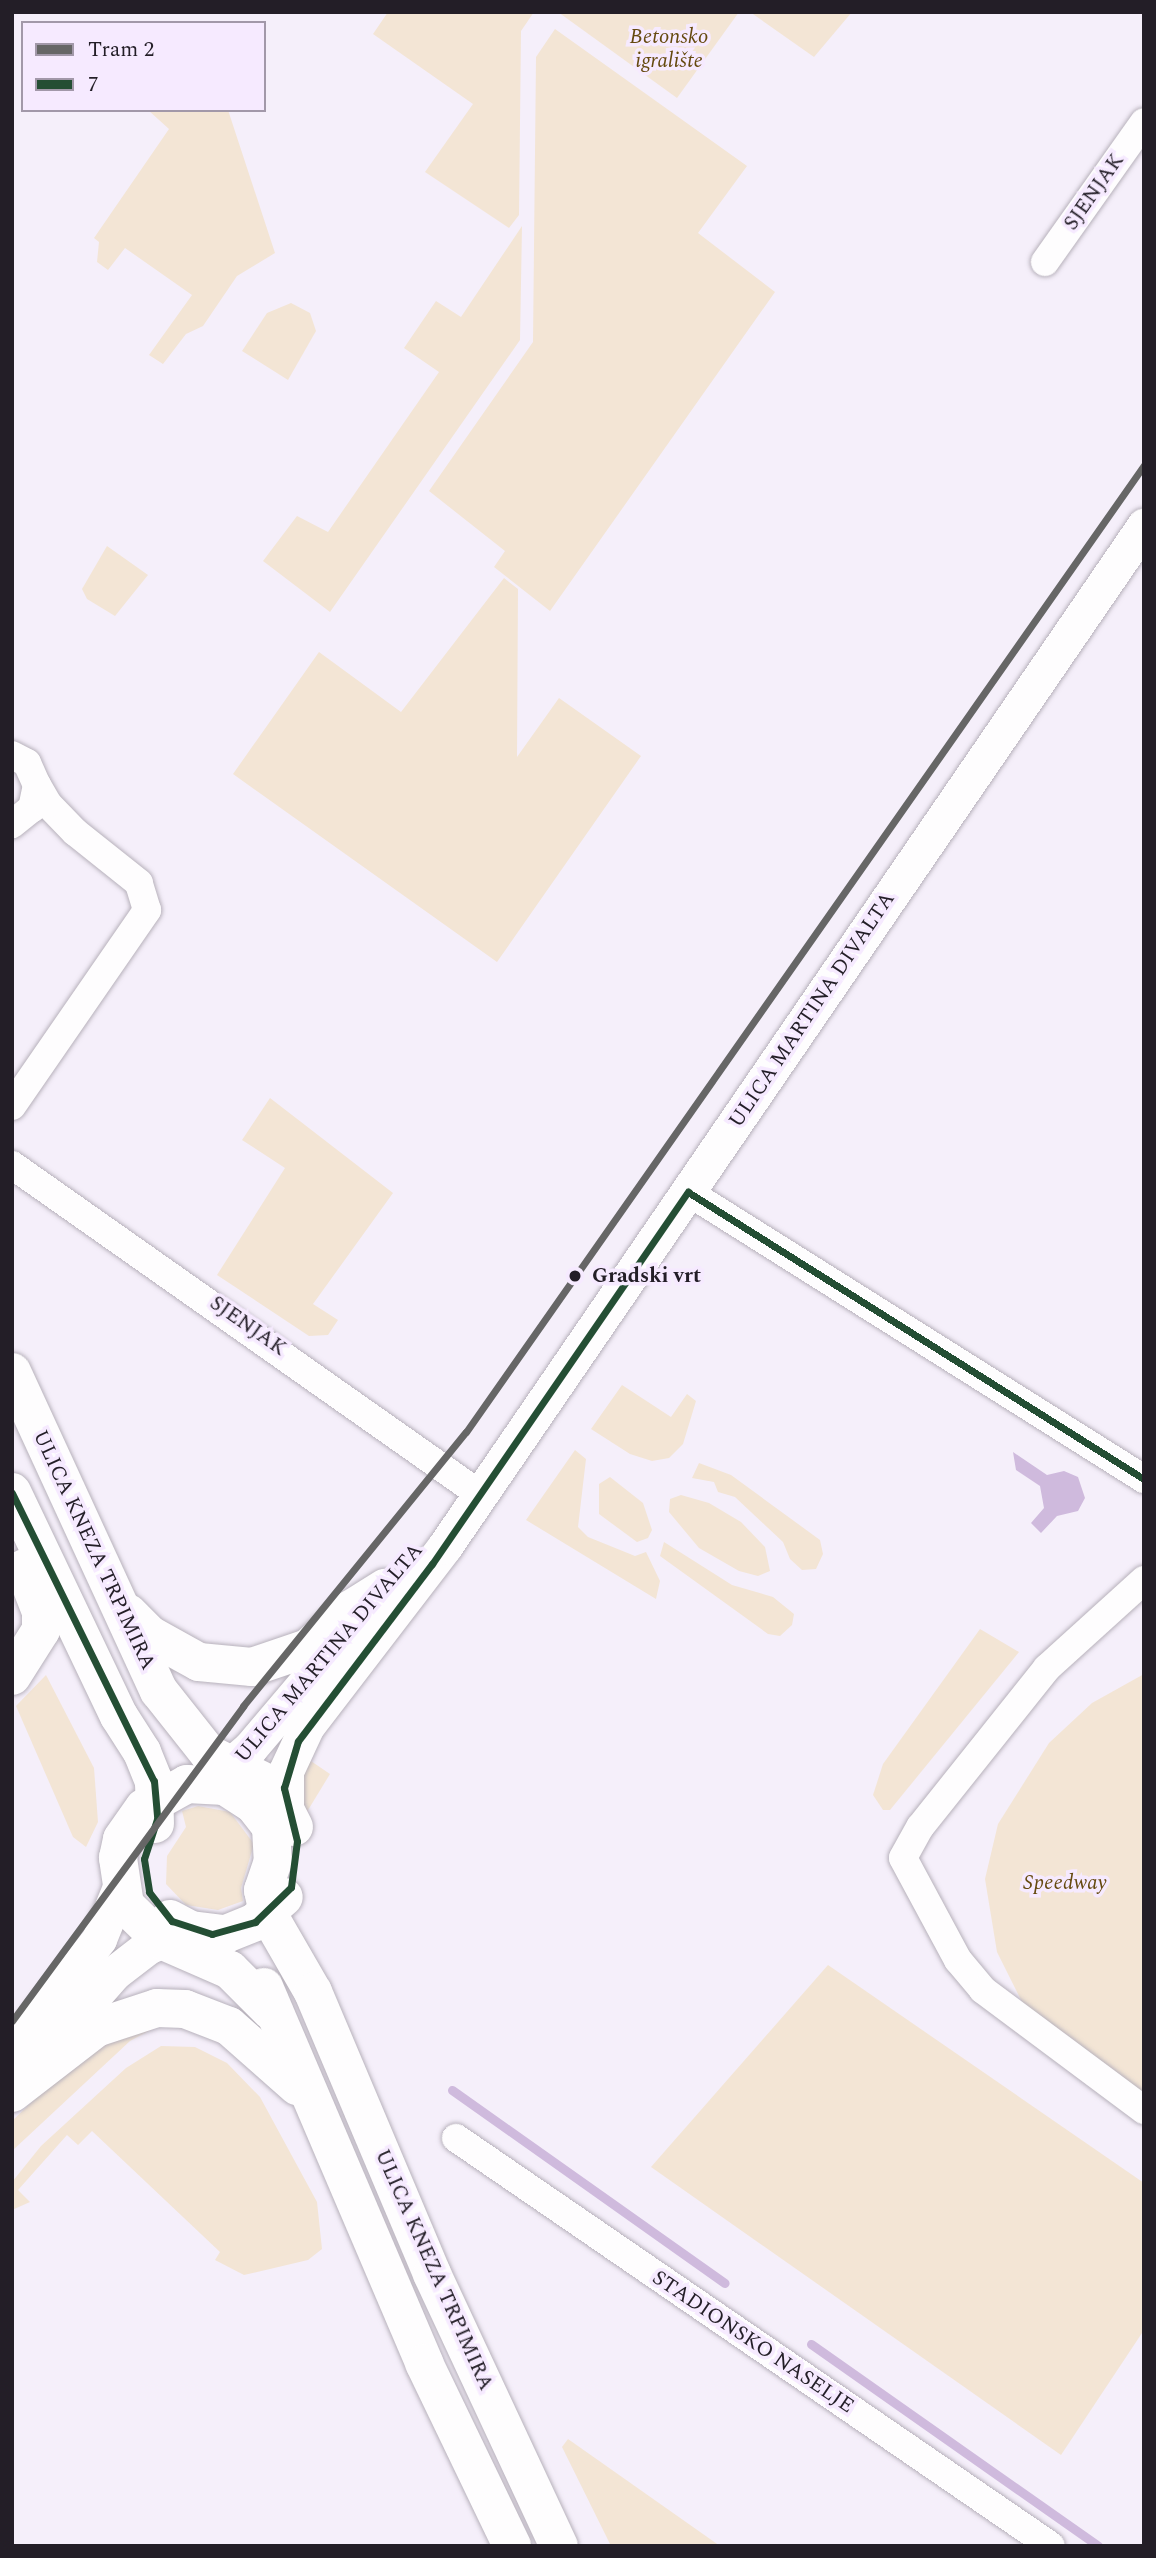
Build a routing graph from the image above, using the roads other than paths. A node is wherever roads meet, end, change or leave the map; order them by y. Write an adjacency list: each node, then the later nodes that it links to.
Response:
1 (1144, 122): 2 (street, SJENJAK)
2 (1045, 262)
3 (1144, 526): 10 (street, ULICA MARTINA DIVALTA)
4 (12, 755): 5 (street)
5 (37, 785): 6 (street); 7 (street)
6 (13, 824): 7 (street)
7 (75, 832): 8 (street)
8 (12, 1106)
9 (12, 1165): 14 (street, SJENJAK)
10 (688, 1192): 12 (street); 14 (street, ULICA MARTINA DIVALTA)
11 (12, 1372): 18 (main road, ULICA KNEZA TRPIMIRA)
12 (1144, 1479)
13 (12, 1492): 22 (main road)
14 (478, 1493): 17 (street, ULICA MARTINA DIVALTA); 21 (street, ULICA MARTINA DIVALTA)
15 (12, 1544): 19 (main road)
16 (1144, 1580): 30 (street)
17 (385, 1588): 18 (main road); 20 (street, ULICA MARTINA DIVALTA)
18 (116, 1600): 20 (main road, ULICA KNEZA TRPIMIRA)
19 (12, 1676)
20 (221, 1774): 21 (main road); 22 (main road); 24 (main road)
21 (286, 1807): 24 (main road)
22 (144, 1811): 23 (main road); 25 (main road)
23 (120, 1887): 25 (main road); 27 (street)
24 (279, 1900): 25 (main road); 33 (main road, ULICA KNEZA TRPIMIRA)
25 (188, 1935): 26 (main road, ULICA KNEZA TRPIMIRA); 26 (main road, ULICA KNEZA TRPIMIRA); 28 (street)
26 (271, 2011): 29 (main road, ULICA KNEZA TRPIMIRA)
27 (12, 2050)
28 (12, 2092): 29 (main road)
29 (317, 2108): 32 (main road, ULICA KNEZA TRPIMIRA)
30 (1144, 2110)
31 (456, 2138): 34 (street, STADIONSKO NASELJE)
32 (512, 2546)
33 (559, 2546)
34 (1051, 2546)

